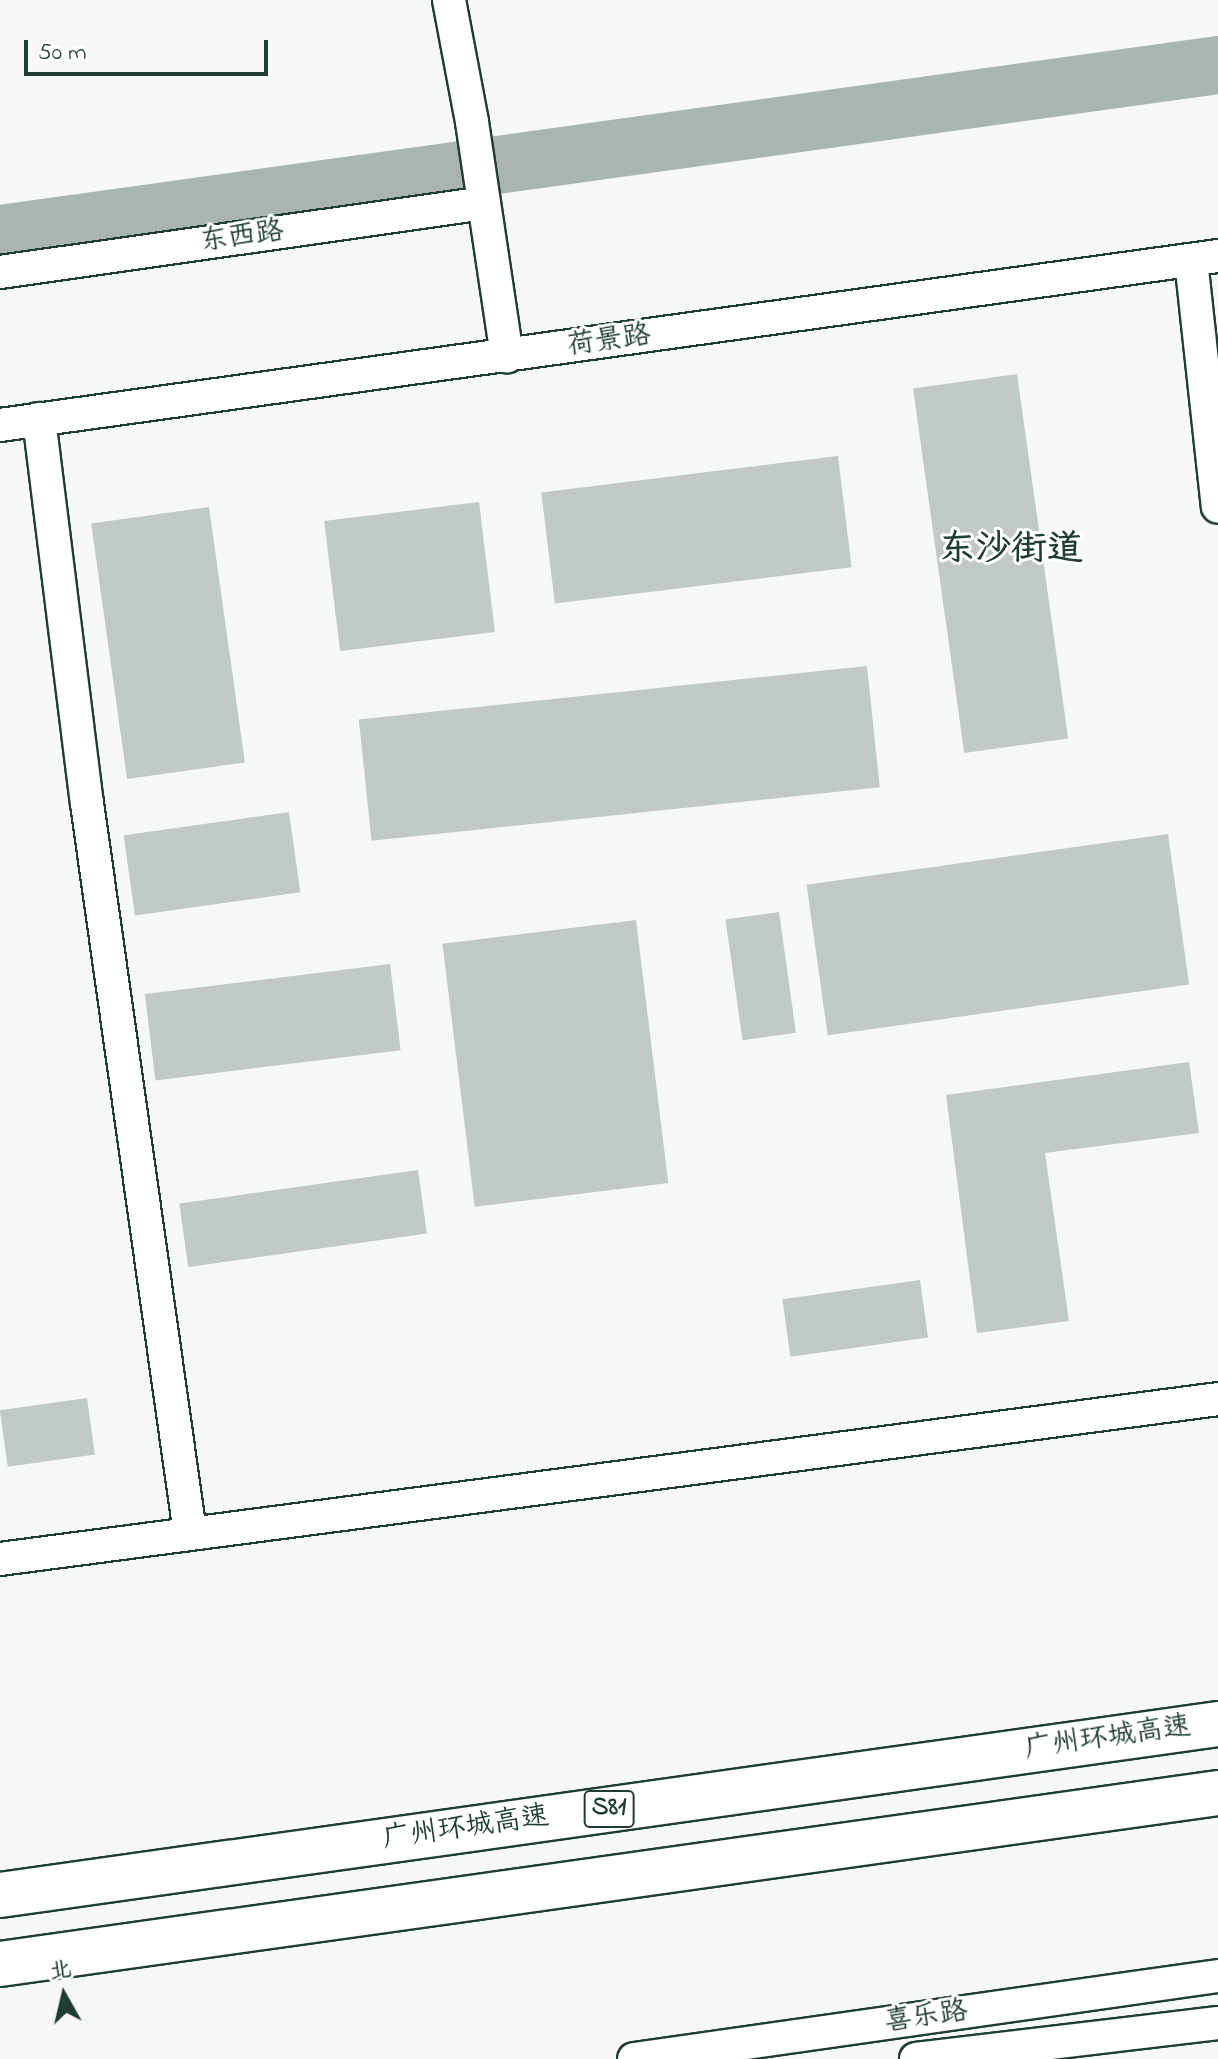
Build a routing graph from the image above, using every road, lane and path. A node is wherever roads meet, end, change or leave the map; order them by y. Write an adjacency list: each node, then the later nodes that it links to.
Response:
1 (449, 0): 2 (street)
2 (483, 202): 4 (street, 东西路); 5 (street)
3 (1205, 258): 5 (street, 荷景路); 8 (street)
4 (0, 272)
5 (507, 356): 6 (street, 荷景路)
6 (39, 419): 7 (street, 荷景路); 10 (street)
7 (0, 425)
8 (1218, 507)
9 (1218, 1399): 10 (street)
10 (190, 1533): 11 (street)
11 (0, 1559)
12 (1218, 1724): 14 (highway, 广州环城高速 / S81)
13 (1218, 1793): 15 (highway)
14 (0, 1895)
15 (0, 1964)
16 (1218, 1976): 18 (street, 喜乐路)
17 (1218, 2023): 19 (street, 喜乐路)
18 (634, 2059)
19 (916, 2059)

